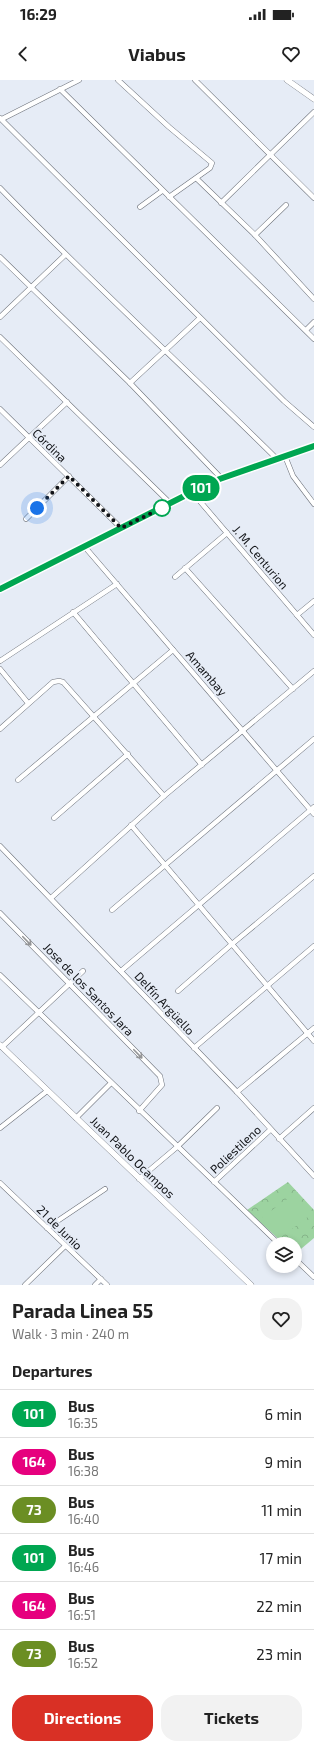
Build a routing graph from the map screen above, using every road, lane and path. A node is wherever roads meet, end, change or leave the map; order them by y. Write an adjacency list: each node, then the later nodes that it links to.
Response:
1 (79, 80): 5 (street)
2 (118, 80): 10 (street)
3 (195, 80): 9 (street)
4 (288, 80): 6 (street)
5 (60, 89): 8 (street); 12 (street)
6 (314, 99)
7 (314, 112): 9 (street)
8 (1, 118): 24 (street)
9 (269, 154): 14 (street); 15 (street)
10 (197, 178): 13 (street); 15 (street)
11 (0, 188): 19 (street)
12 (162, 191): 13 (street); 17 (street)
13 (169, 197): 26 (street)
14 (314, 198)
15 (221, 203): 18 (street)
16 (286, 205): 18 (street)
17 (140, 207)
18 (255, 235): 22 (street)
19 (65, 255): 21 (street); 29 (street)
20 (0, 257): 21 (street)
21 (32, 288): 23 (street); 30 (street)
22 (314, 299)
23 (0, 317)
24 (200, 318): 29 (street); 33 (street)
25 (314, 322): 26 (street)
26 (306, 330): 28 (street)
27 (0, 337): 31 (street)
28 (314, 339)
29 (165, 349): 30 (street); 37 (street)
30 (130, 383): 40 (street)
31 (67, 402): 34 (street); 42 (street)
32 (0, 409): 34 (street, Córdina)
33 (314, 427)
34 (29, 437): 38 (street); 39 (street, Córdina)
35 (314, 446): 36 (main road)
36 (285, 456): 37 (main road); 43 (street)
37 (277, 459): 40 (main road)
38 (0, 465)
39 (69, 476): 44 (street); 45 (street, Córdina)
40 (222, 479): 41 (main road)
41 (192, 492): 42 (main road); 46 (street, J. M. Centurion)
42 (170, 503): 45 (main road)
43 (314, 504)
44 (26, 519)
45 (121, 528): 47 (main road)
46 (227, 533): 48 (street); 54 (street, J. M. Centurion)
47 (84, 546): 50 (street, Amambay); 51 (main road)
48 (185, 568): 49 (street); 61 (street)
49 (175, 577)
50 (117, 584): 53 (street); 56 (street, Amambay)
51 (0, 589)
52 (314, 601): 54 (street)
53 (73, 612): 57 (street); 60 (street)
54 (297, 615): 55 (street, J. M. Centurion)
55 (314, 635)
56 (173, 650): 60 (street); 65 (street, Amambay)
57 (0, 661)
58 (0, 669): 62 (street)
59 (314, 671): 61 (street)
60 (132, 683): 63 (street); 68 (street)
61 (293, 689): 65 (street)
62 (28, 703): 63 (street); 64 (street)
63 (93, 715): 67 (street); 70 (street)
64 (0, 729)
65 (243, 730): 68 (street); 69 (street, Amambay)
66 (314, 738): 69 (street)
67 (128, 754): 71 (street); 73 (street)
68 (202, 765): 71 (street)
69 (276, 769): 72 (street, Amambay); 76 (street)
70 (18, 780)
71 (164, 796): 74 (street)
72 (313, 810): 79 (street)
73 (54, 818)
74 (131, 825): 76 (street); 78 (street)
75 (0, 846): 78 (street, Delfín Argüello)
76 (165, 865): 79 (street); 80 (street)
77 (314, 876): 82 (street)
78 (50, 898): 85 (street, Delfín Argüello)
79 (199, 904): 82 (street); 85 (street)
80 (112, 910)
81 (0, 913): 87 (street, Jose de los Santos Jara, one-way to 87)
82 (232, 944): 88 (street); 89 (street)
83 (314, 946): 88 (street)
84 (83, 971): 87 (street)
85 (121, 971): 95 (street, Delfín Argüello)
86 (0, 974): 90 (street)
87 (69, 984): 90 (street); 101 (street, Jose de los Santos Jara, one-way to 101)
88 (268, 986): 92 (street); 95 (street)
89 (178, 991)
90 (38, 1011): 94 (street); 96 (street)
91 (314, 1028): 92 (street)
92 (308, 1033): 93 (street); 98 (street)
93 (314, 1041)
94 (1, 1046): 97 (street, Juan Pablo Ocampos)
95 (194, 1048): 98 (street, Delfín Argüello)
96 (111, 1083): 101 (street); 102 (street)
97 (47, 1091): 102 (street, Juan Pablo Ocampos); 103 (street)
98 (236, 1092): 104 (street, Delfín Argüello)
99 (217, 1108): 106 (street)
100 (314, 1108): 105 (street)
101 (139, 1111): 106 (street)
102 (76, 1118): 108 (street, Juan Pablo Ocampos)
103 (0, 1128)
104 (270, 1130): 105 (street, Delfín Argüello); 109 (street, Poliestileno)
105 (279, 1139): 107 (street, Delfín Argüello)
106 (177, 1147): 108 (street); 109 (street)
107 (313, 1173)
108 (140, 1179): 121 (street, Juan Pablo Ocampos)
109 (214, 1182): 113 (street)
110 (0, 1183): 112 (street, 21 de Junio)
111 (105, 1189): 112 (street)
112 (47, 1228): 114 (street, 21 de Junio)
113 (272, 1237)
114 (65, 1246): 117 (street, 21 de Junio); 118 (street)
115 (302, 1266): 116 (street)
116 (314, 1277)
117 (101, 1279): 119 (street); 120 (street, 21 de Junio)
118 (25, 1285)
119 (95, 1285)
120 (107, 1285)
121 (251, 1285)

